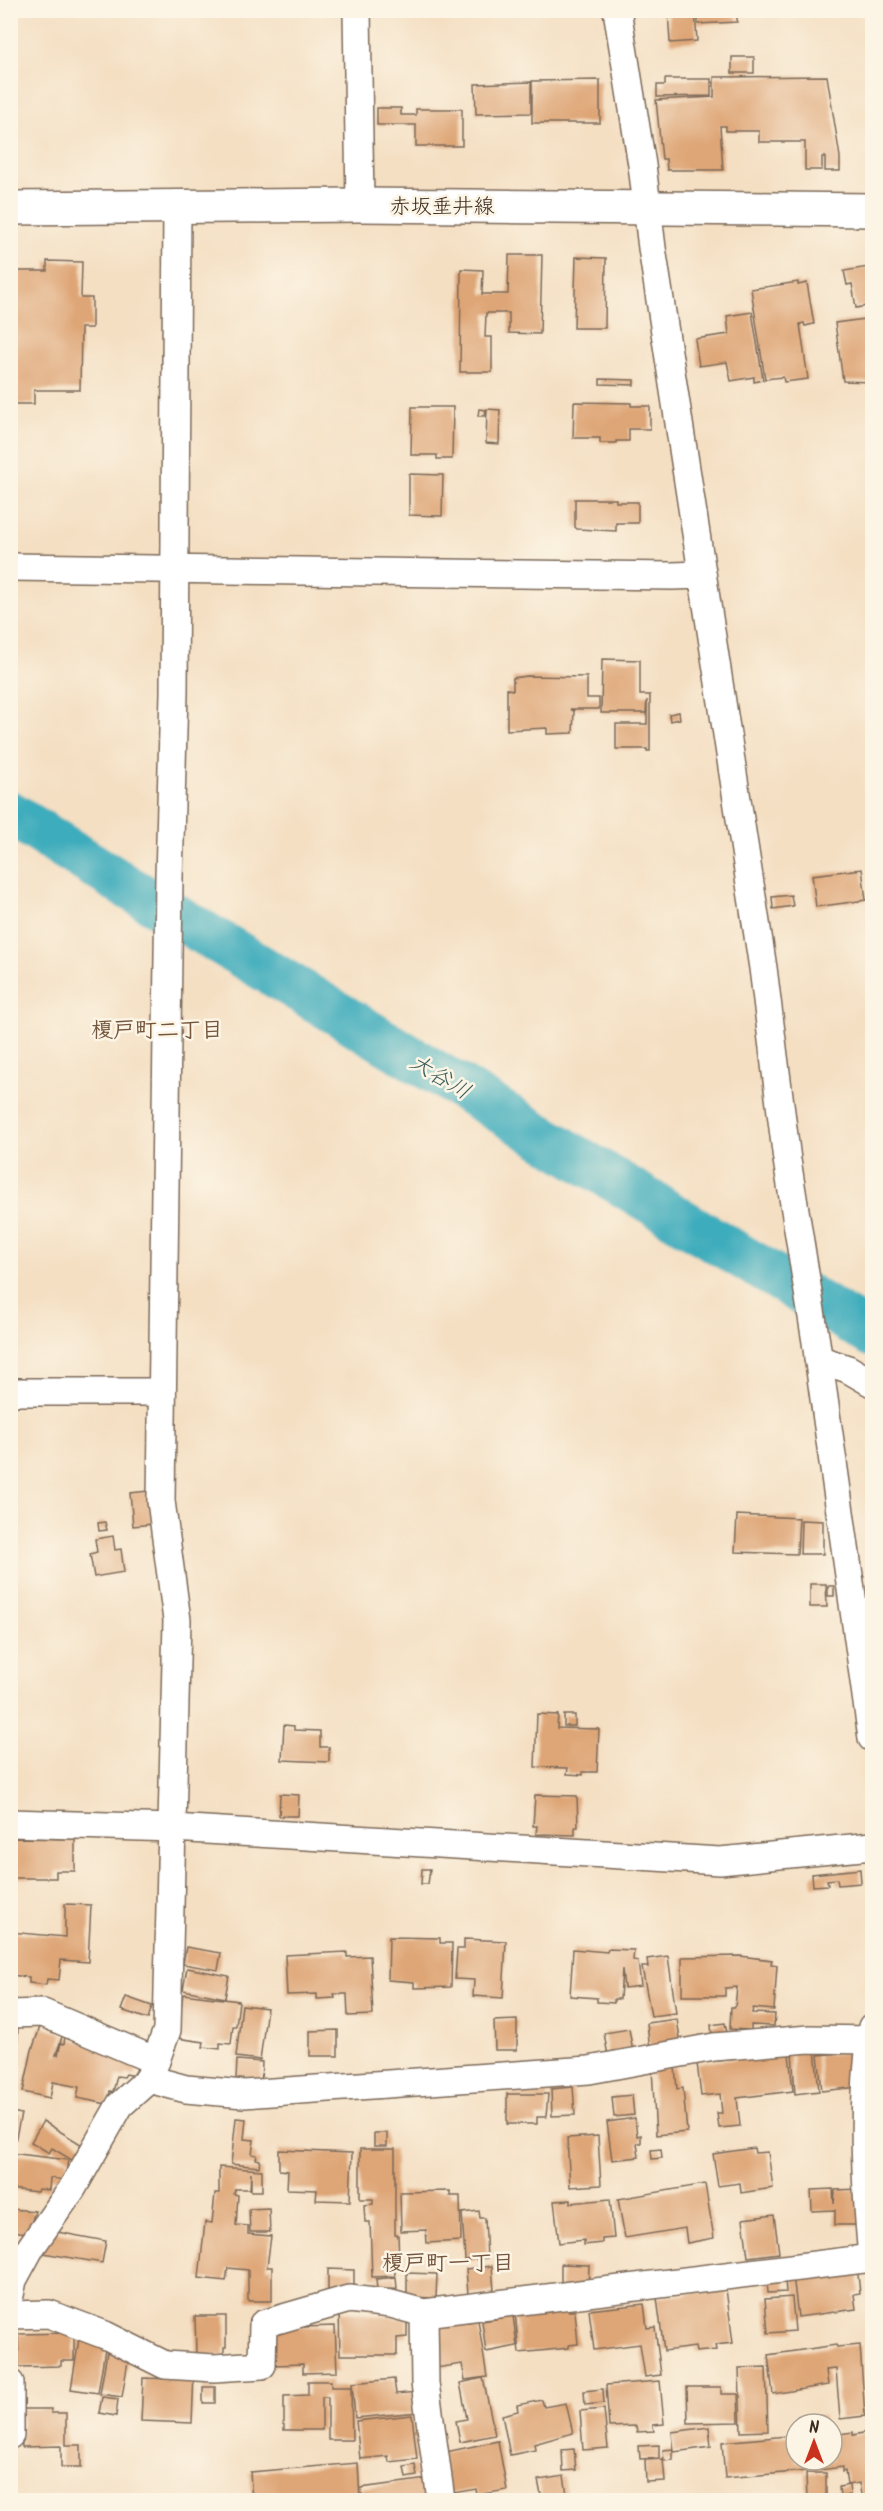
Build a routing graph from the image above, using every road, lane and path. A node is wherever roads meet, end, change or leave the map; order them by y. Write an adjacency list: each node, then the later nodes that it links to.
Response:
1 (357, 10): 3 (street)
2 (616, 10): 5 (street)
3 (360, 205): 4 (main road, 赤坂垂井線); 5 (main road, 赤坂垂井線)
4 (177, 206): 6 (main road, 赤坂垂井線); 9 (street)
5 (648, 207): 7 (main road, 赤坂垂井線); 10 (street)
6 (10, 208)
7 (873, 210)
8 (10, 567): 9 (street)
9 (174, 569): 10 (street); 14 (street)
10 (702, 575): 11 (street)
11 (817, 1351): 12 (street); 15 (street)
12 (873, 1383)
13 (10, 1392): 14 (street)
14 (162, 1392): 17 (street)
15 (873, 1738)
16 (10, 1823): 17 (street)
17 (173, 1828): 18 (street); 21 (street)
18 (873, 1846)
19 (10, 2014): 21 (street)
20 (872, 2034): 21 (street); 22 (street)
21 (152, 2070): 23 (street)
22 (873, 2258): 24 (street)
23 (10, 2295)
24 (424, 2313): 25 (street); 28 (street)
25 (10, 2315)
26 (10, 2383): 27 (street)
27 (10, 2435)
28 (441, 2500)

